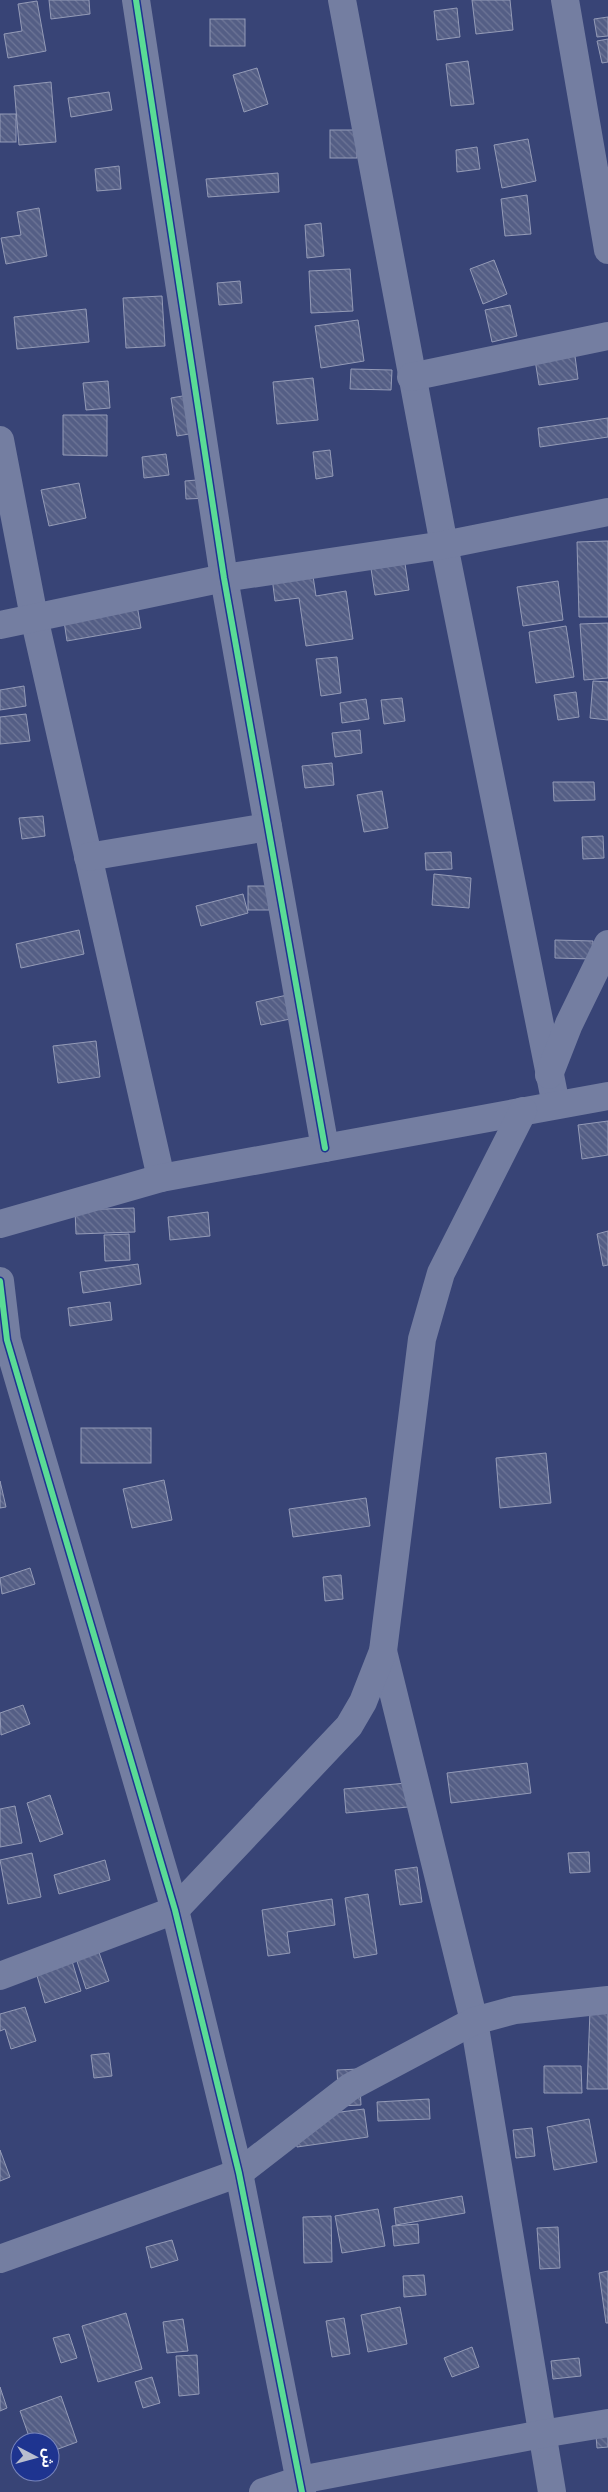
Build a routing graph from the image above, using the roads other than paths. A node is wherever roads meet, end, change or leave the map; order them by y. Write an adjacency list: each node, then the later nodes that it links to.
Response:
1 (136, 0): 10 (street)
2 (342, 0): 6 (street)
3 (565, 0): 4 (street)
4 (608, 250)
5 (608, 336): 6 (street)
6 (411, 377): 9 (street)
7 (0, 440): 11 (street)
8 (608, 512): 9 (street)
9 (444, 545): 10 (street); 16 (street)
10 (224, 578): 11 (street); 13 (street)
11 (34, 617): 12 (street); 14 (street)
12 (0, 625)
13 (268, 827): 14 (street); 20 (street)
14 (88, 857): 21 (street)
15 (608, 944): 16 (street)
16 (549, 1075): 18 (street)
17 (608, 1096): 18 (street)
18 (556, 1105): 19 (street)
19 (524, 1111): 20 (street); 25 (street)
20 (324, 1148): 21 (street)
21 (161, 1178): 22 (street)
22 (0, 1224)
23 (0, 1281): 24 (street)
24 (3, 1341): 26 (street)
25 (383, 1651): 26 (street); 29 (street)
26 (174, 1910): 27 (street); 30 (street)
27 (0, 1976)
28 (608, 2000): 29 (street)
29 (474, 2021): 30 (street); 33 (street)
30 (240, 2173): 31 (street); 34 (street)
31 (0, 2259)
32 (608, 2423): 33 (street)
33 (542, 2434): 34 (street); 36 (street)
34 (301, 2486): 35 (street)
35 (263, 2492)
36 (552, 2492)

